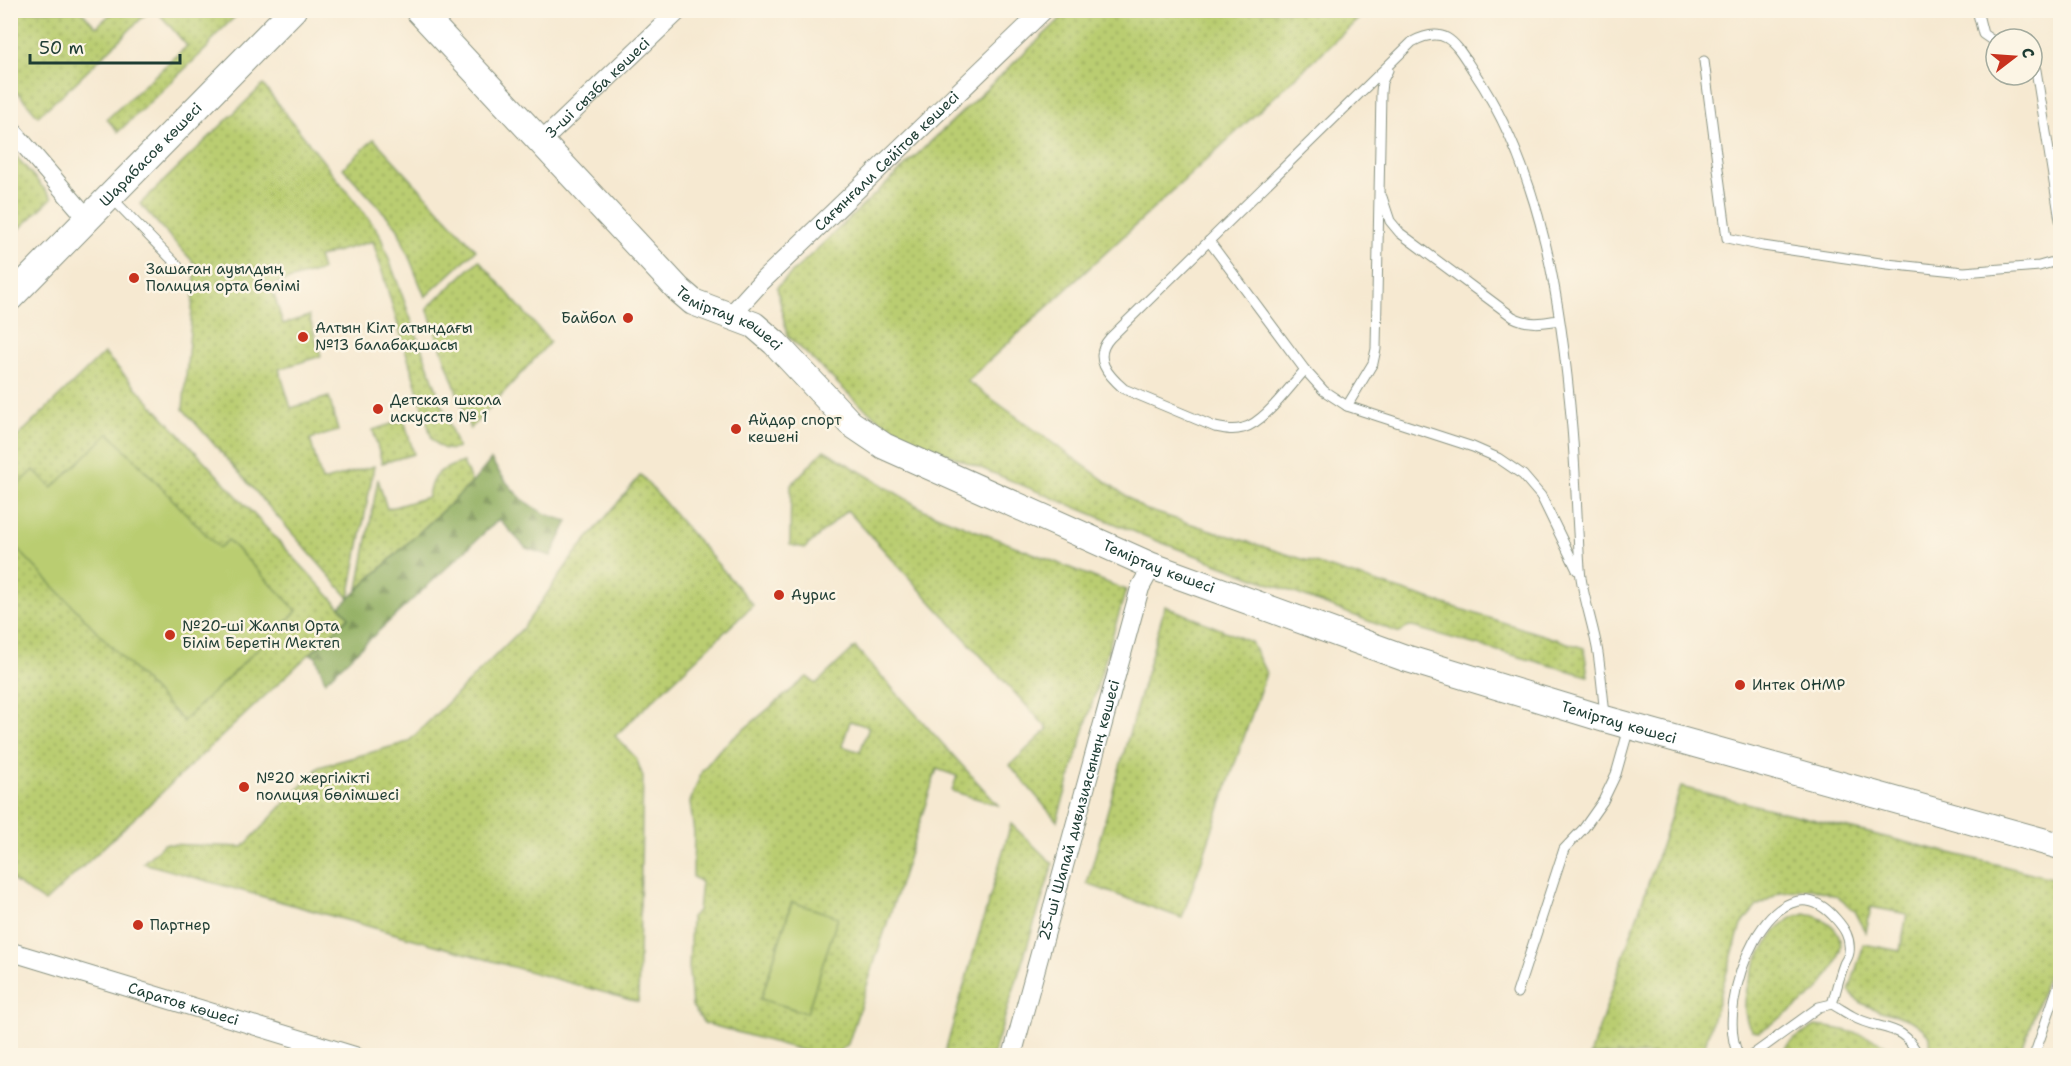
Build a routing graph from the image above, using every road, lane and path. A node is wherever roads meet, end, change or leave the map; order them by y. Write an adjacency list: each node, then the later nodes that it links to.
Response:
1 (293, 10): 13 (street, Шарабасов көшесі)
2 (418, 10): 11 (street, Теміртау көшесі)
3 (679, 10): 11 (street, 3-ші сызба көшесі)
4 (1044, 10): 20 (street, Сағынғали Сейітов көшесі)
5 (1977, 10): 6 (lane)
6 (1984, 35)
7 (1704, 61): 17 (lane)
8 (1392, 62): 12 (lane); 16 (lane); 21 (lane)
9 (2039, 87): 15 (lane)
10 (10, 128): 14 (street)
11 (542, 142): 20 (street, Теміртау көшесі)
12 (1379, 186): 21 (lane); 23 (lane)
13 (110, 196): 14 (street, Шарабасов көшесі); 18 (lane)
14 (88, 219): 19 (street, Шарабасов көшесі)
15 (2061, 220)
16 (1209, 241): 22 (lane); 22 (lane)
17 (2061, 260)
18 (178, 266)
19 (10, 298)
20 (731, 315): 24 (street, Теміртау көшесі)
21 (1558, 320): 25 (lane)
22 (1305, 370): 23 (lane)
23 (1347, 406): 25 (lane)
24 (1152, 566): 26 (street, Теміртау көшесі); 34 (street, 25-ші Шапай дивизиясының көшесі)
25 (1581, 577): 26 (lane)
26 (1605, 719): 27 (street, Теміртау көшесі)
27 (1630, 726): 28 (street, Теміртау көшесі); 31 (lane)
28 (2061, 846)
29 (11, 953): 33 (street, Саратов көшесі)
30 (2061, 981): 38 (lane)
31 (1517, 993)
32 (1832, 1004): 35 (lane); 36 (lane); 37 (lane)
33 (355, 1056)
34 (1012, 1056)
35 (1739, 1056)
36 (1751, 1056)
37 (1918, 1056)
38 (2034, 1056)

